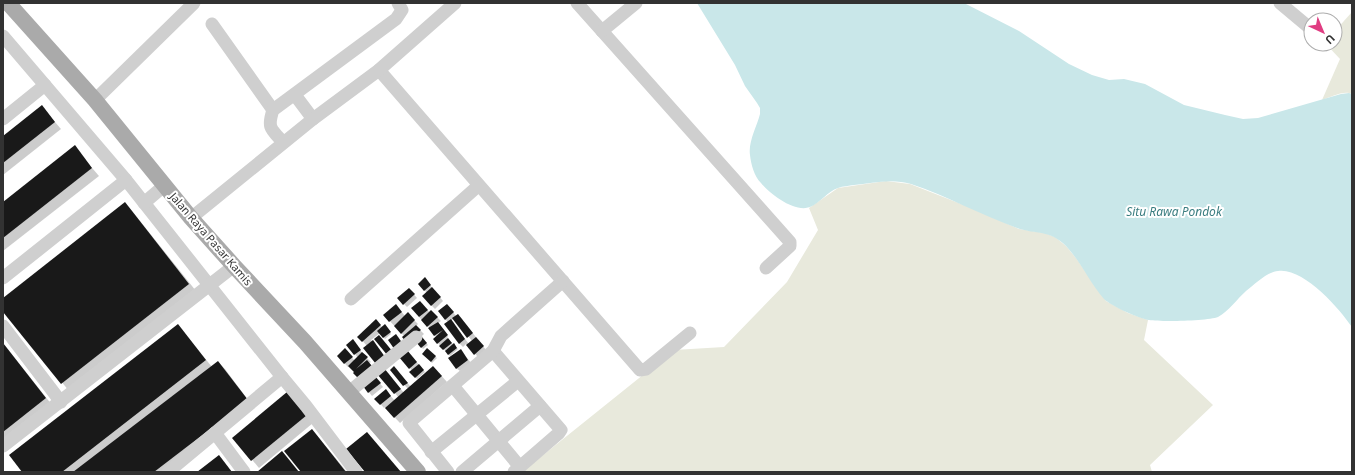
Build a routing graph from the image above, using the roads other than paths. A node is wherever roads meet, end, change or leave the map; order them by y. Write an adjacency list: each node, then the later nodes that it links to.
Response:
1 (8, 3): 15 (main road, Jalan Raya Pasar Kamis)
2 (194, 3): 15 (lane)
3 (398, 3): 14 (lane)
4 (455, 3): 12 (lane)
5 (577, 3): 10 (lane)
6 (636, 3): 10 (lane)
7 (1280, 3): 8 (lane)
8 (1303, 23)
9 (212, 24): 16 (lane)
10 (602, 31): 26 (lane)
11 (3, 36): 13 (lane)
12 (379, 70): 18 (lane); 22 (lane)
13 (45, 85): 17 (lane); 20 (lane)
14 (295, 95): 16 (lane); 18 (lane)
15 (95, 100): 21 (main road, Jalan Raya Pasar Kamis)
16 (273, 110): 19 (lane)
17 (3, 119)
18 (313, 119): 19 (lane)
19 (283, 142): 24 (lane)
20 (126, 180): 23 (lane); 27 (lane)
21 (165, 185): 23 (lane); 24 (main road, Jalan Raya Pasar Kamis)
22 (478, 186): 28 (lane); 30 (lane)
23 (144, 203): 29 (lane)
24 (191, 218): 25 (main road, Jalan Raya Pasar Kamis)
25 (234, 266): 29 (lane); 38 (main road, Jalan Raya Pasar Kamis)
26 (766, 268)
27 (3, 278)
28 (563, 281): 32 (lane); 34 (lane)
29 (210, 285): 35 (lane); 39 (lane)
30 (351, 299)
31 (3, 326): 39 (lane)
32 (690, 333)
33 (416, 337): 38 (lane)
34 (493, 352): 36 (lane); 37 (lane)
35 (282, 378): 42 (lane); 49 (lane)
36 (518, 381): 40 (lane); 41 (lane)
37 (453, 386): 41 (lane); 45 (lane)
38 (349, 392): 50 (main road, Jalan Raya Pasar Kamis)
39 (61, 402): 44 (lane)
40 (540, 406): 43 (lane); 46 (lane)
41 (477, 415): 43 (lane); 45 (lane)
42 (215, 433): 47 (lane); 48 (lane)
43 (498, 441): 46 (lane); 52 (lane)
44 (3, 446)
45 (432, 452): 51 (lane)
46 (517, 469)
47 (168, 472)
48 (244, 472)
49 (356, 472)
50 (418, 472)
51 (448, 472)
52 (462, 472)

